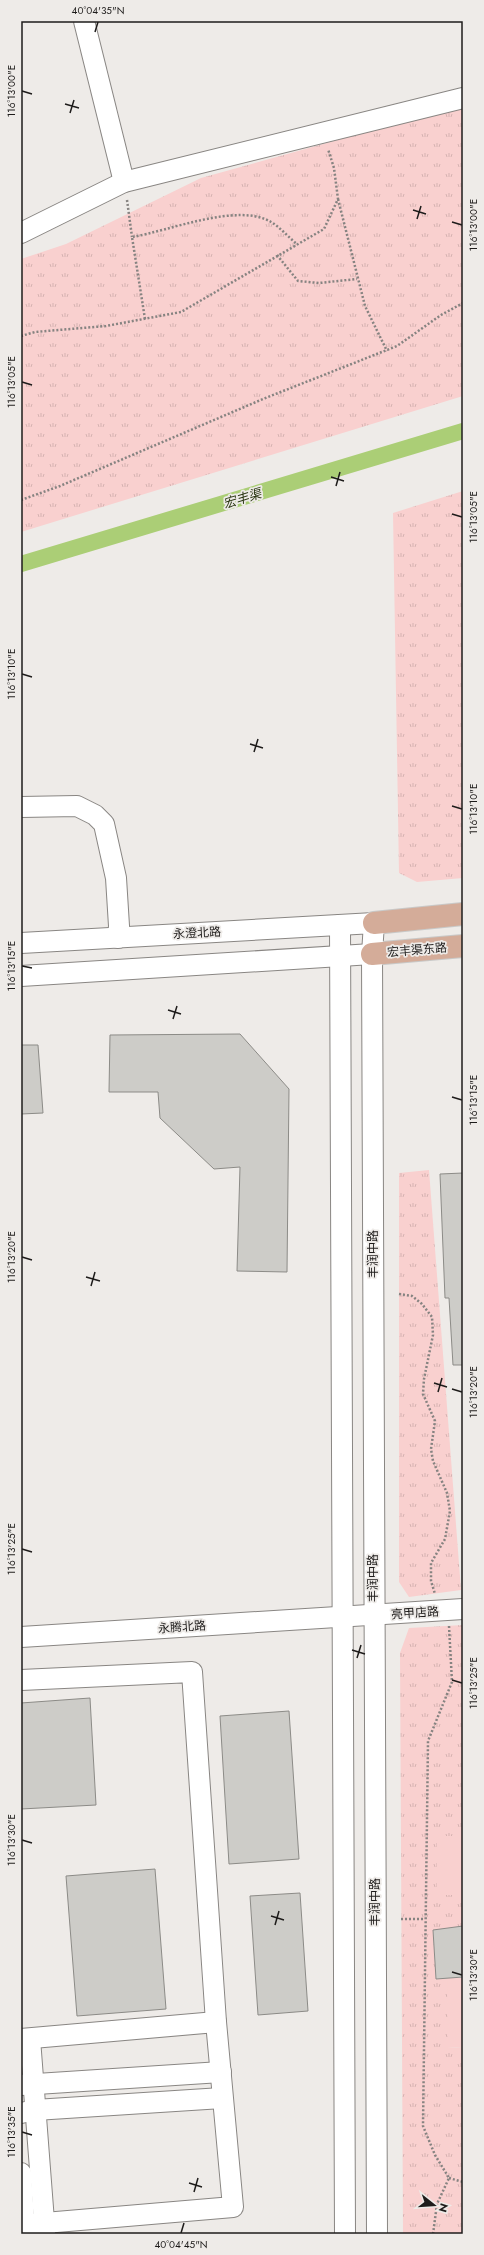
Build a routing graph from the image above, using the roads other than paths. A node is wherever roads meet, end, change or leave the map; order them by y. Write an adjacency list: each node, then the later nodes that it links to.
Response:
1 (84, 21): 3 (street)
2 (463, 98): 3 (street)
3 (124, 182): 4 (street)
4 (21, 233)
5 (21, 808): 9 (street)
6 (463, 914): 7 (main road)
7 (374, 923): 8 (street, 永澄北路); 12 (street, 丰润中路)
8 (340, 924): 9 (street, 永澄北路); 13 (street)
9 (118, 938): 10 (street, 永澄北路)
10 (21, 942)
11 (463, 946): 12 (main road, 宏丰渠东路)
12 (372, 954): 13 (street); 16 (street, 丰润中路)
13 (341, 957): 14 (street); 17 (street)
14 (21, 976)
15 (463, 1609): 16 (street, 亮甲店路)
16 (373, 1616): 17 (street, 亮甲店路); 30 (street, 丰润中路)
17 (342, 1617): 18 (street, 永腾北路); 29 (street)
18 (21, 1637)
19 (21, 1680): 20 (street)
20 (216, 2022): 21 (street); 22 (street)
21 (25, 2039): 23 (street)
22 (221, 2072): 23 (street); 24 (street)
23 (27, 2085): 25 (street)
24 (222, 2098): 25 (street); 28 (street)
25 (28, 2112): 28 (street)
26 (21, 2173): 27 (street)
27 (23, 2228): 28 (street)
28 (44, 2229)
29 (345, 2234)
30 (377, 2234)

